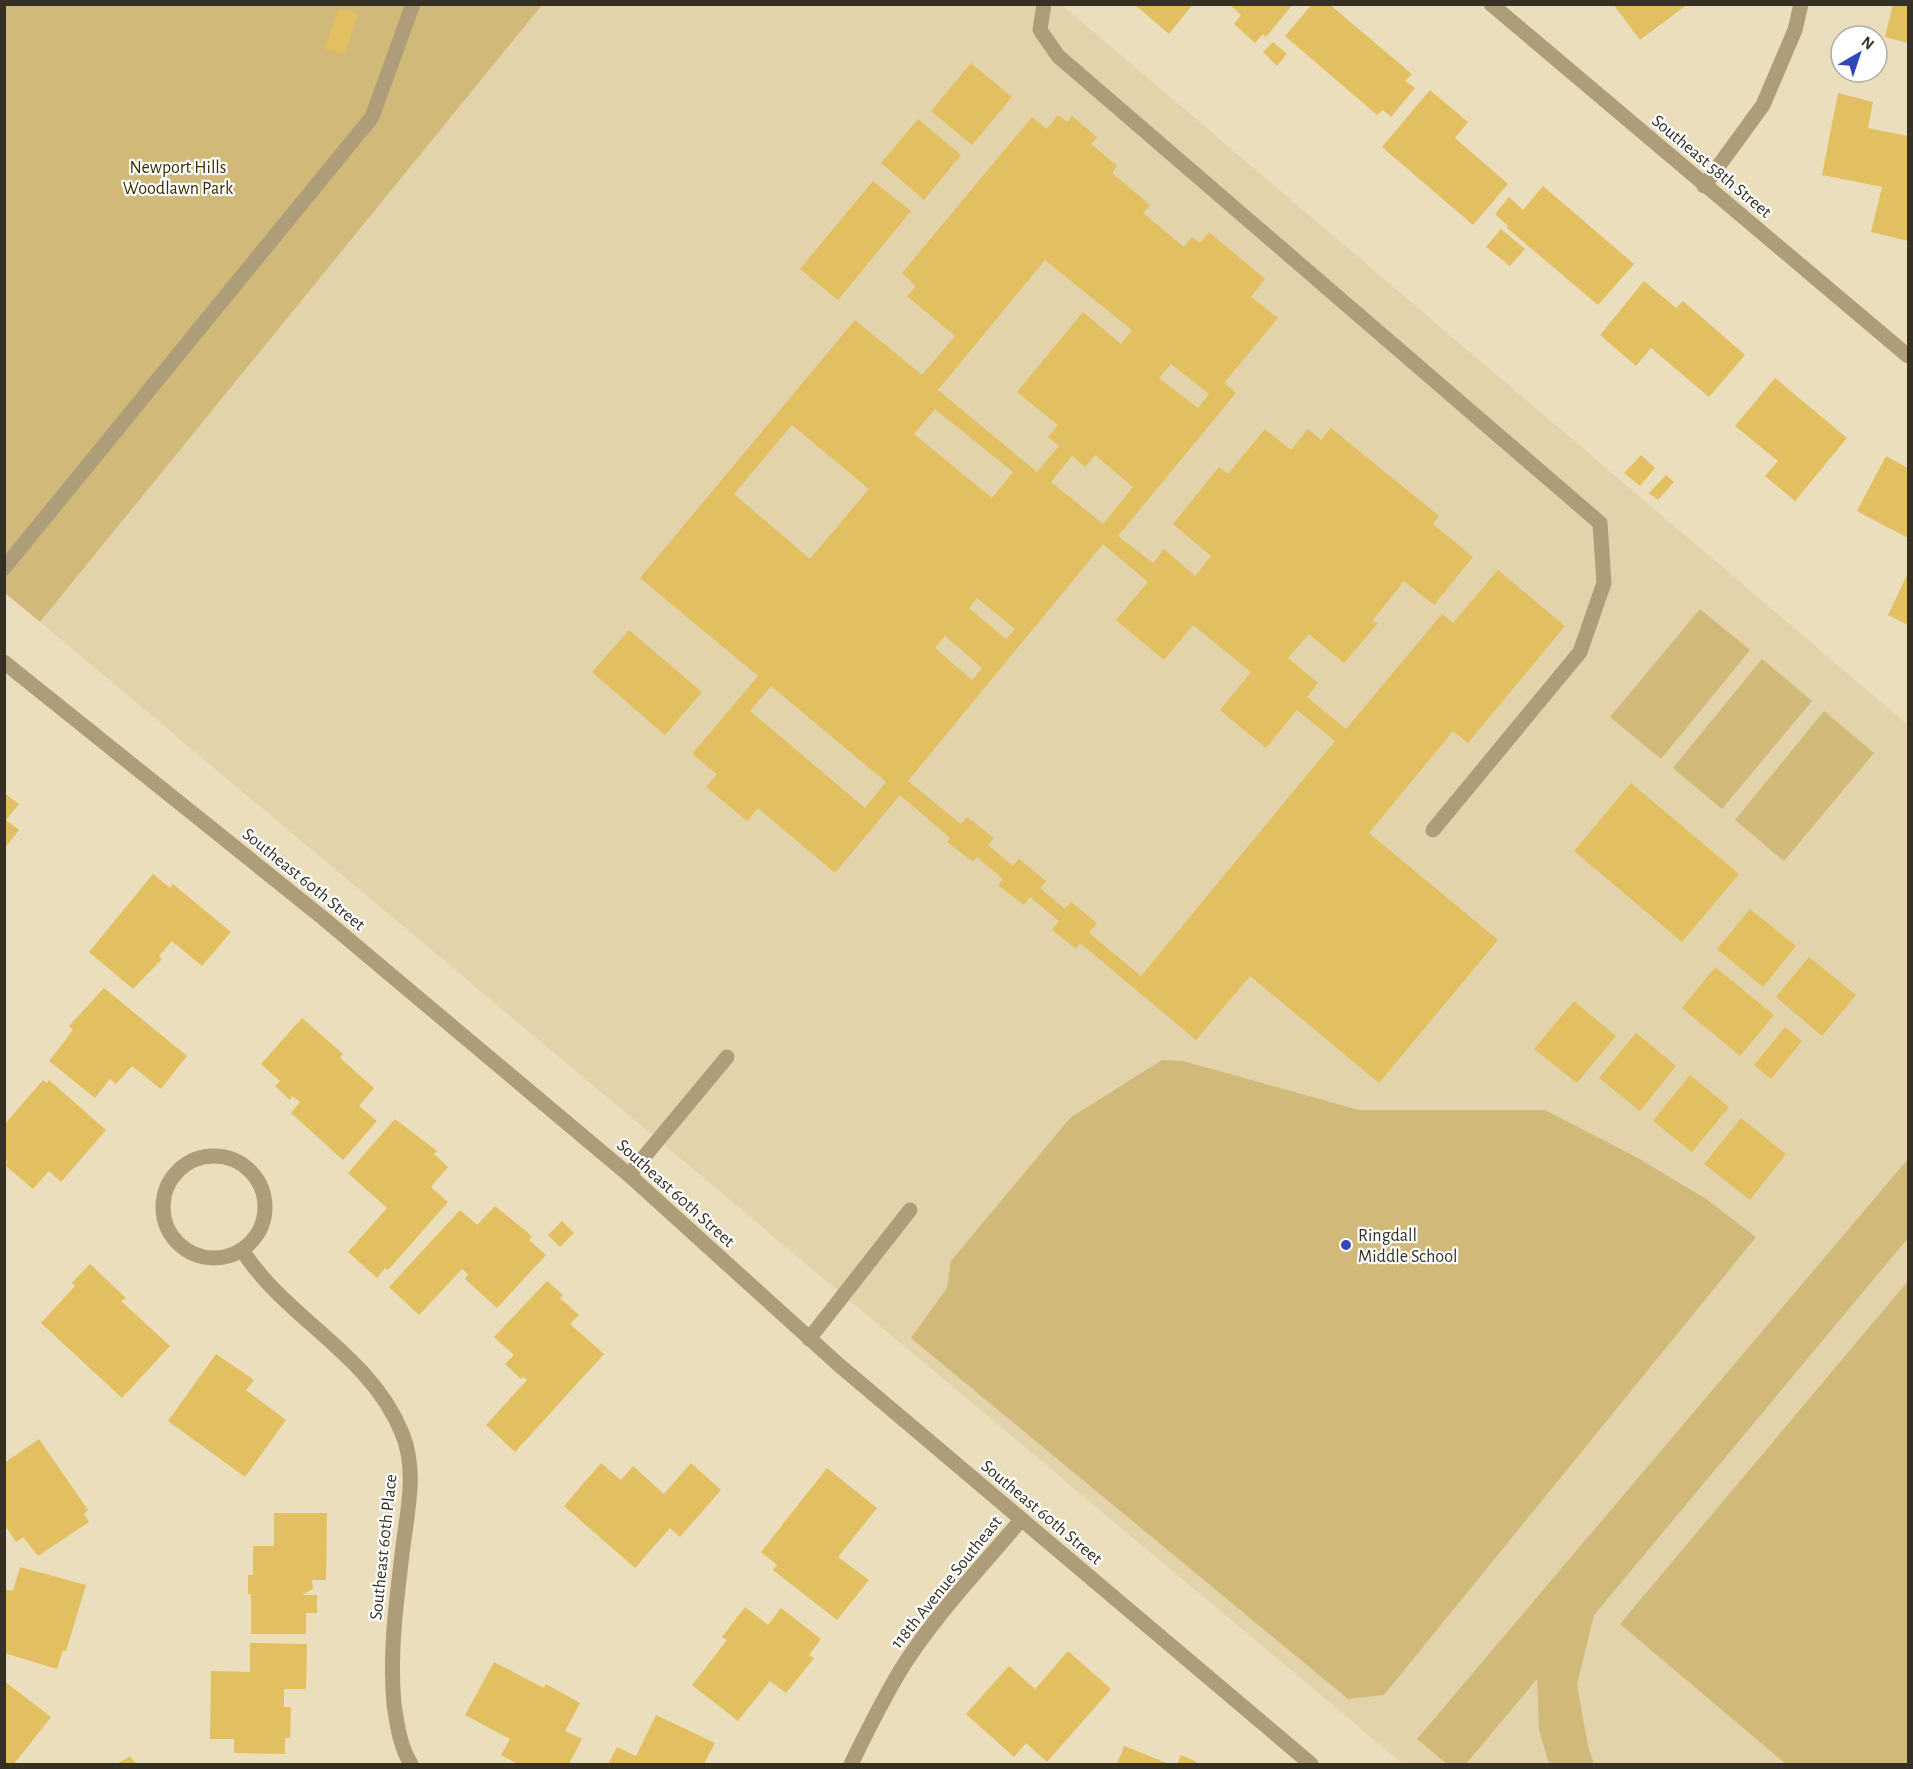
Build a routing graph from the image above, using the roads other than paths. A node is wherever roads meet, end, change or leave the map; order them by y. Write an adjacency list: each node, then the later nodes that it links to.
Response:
1 (413, 4): 7 (street)
2 (1044, 4): 9 (street)
3 (1491, 4): 5 (street, Southeast 58th Street)
4 (1801, 4): 5 (street)
5 (1704, 186): 6 (street, Southeast 58th Street)
6 (1908, 356)
7 (4, 568)
8 (4, 662): 11 (street, Southeast 60th Street)
9 (1433, 830)
10 (727, 1057): 11 (street)
11 (629, 1175): 14 (street, Southeast 60th Street)
12 (910, 1210): 14 (street)
13 (242, 1250): 13 (street); 16 (street, Southeast 60th Place)
14 (809, 1339): 15 (street, Southeast 60th Street)
15 (1021, 1520): 17 (street, 118th Avenue Southeast); 18 (street, Southeast 60th Street)
16 (411, 1764)
17 (851, 1764)
18 (1311, 1764)

